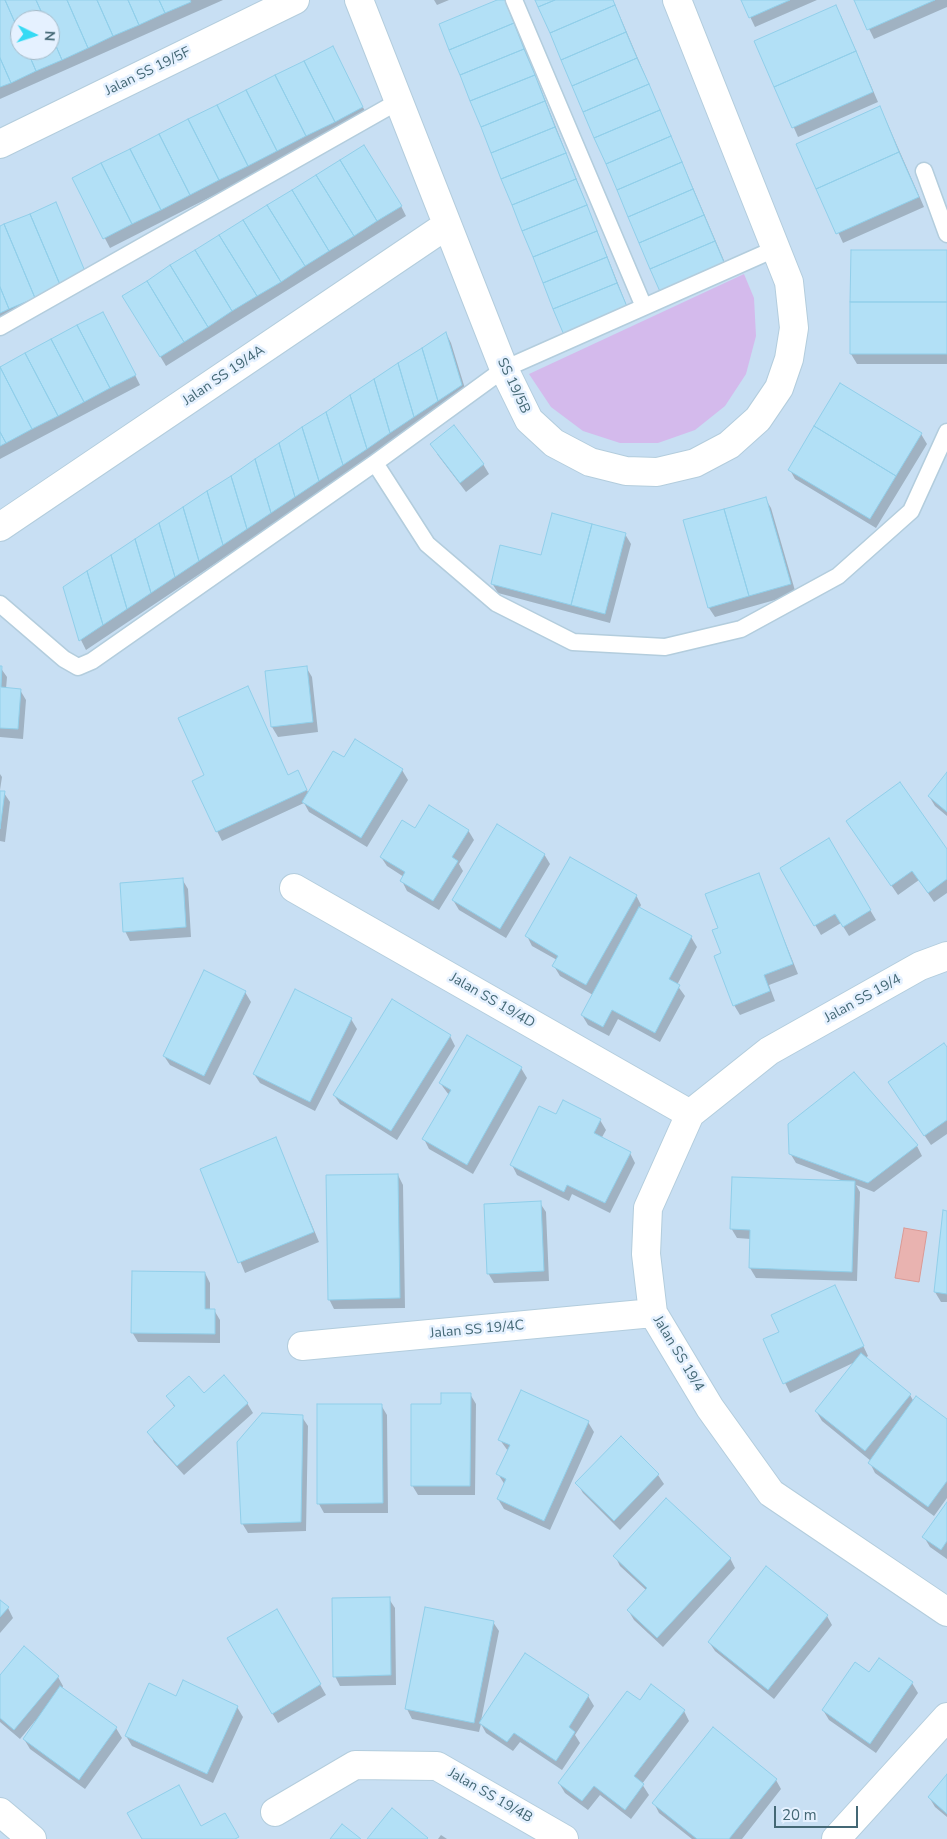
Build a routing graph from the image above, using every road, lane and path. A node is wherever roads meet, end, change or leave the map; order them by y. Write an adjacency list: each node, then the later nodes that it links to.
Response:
1 (295, 0): 6 (street, Jalan SS 19/5F)
2 (359, 0): 5 (street, SS 19/5B)
3 (514, 0): 11 (lane)
4 (677, 0): 10 (street, SS 19/5B)
5 (399, 101): 8 (street, SS 19/5B); 12 (lane)
6 (0, 144)
7 (924, 171): 9 (lane)
8 (447, 225): 13 (street, SS 19/5B); 16 (street, Jalan SS 19/4A)
9 (947, 234)
10 (777, 248): 11 (lane); 13 (street, SS 19/5B)
11 (644, 307): 13 (lane)
12 (0, 327)
13 (504, 369): 15 (lane)
14 (947, 432): 15 (lane)
15 (375, 463): 17 (lane)
16 (0, 528)
17 (0, 604)
18 (294, 888): 20 (street, Jalan SS 19/4D)
19 (947, 956): 20 (street, Jalan SS 19/4)
20 (690, 1114): 21 (street, Jalan SS 19/4)
21 (653, 1313): 22 (street, Jalan SS 19/4C); 23 (street, Jalan SS 19/4)
22 (302, 1346)
23 (947, 1612)
24 (947, 1717): 29 (street)
25 (0, 1812): 27 (street)
26 (276, 1812): 28 (street, Jalan SS 19/4B)
27 (32, 1839)
28 (564, 1839)
29 (836, 1839)

